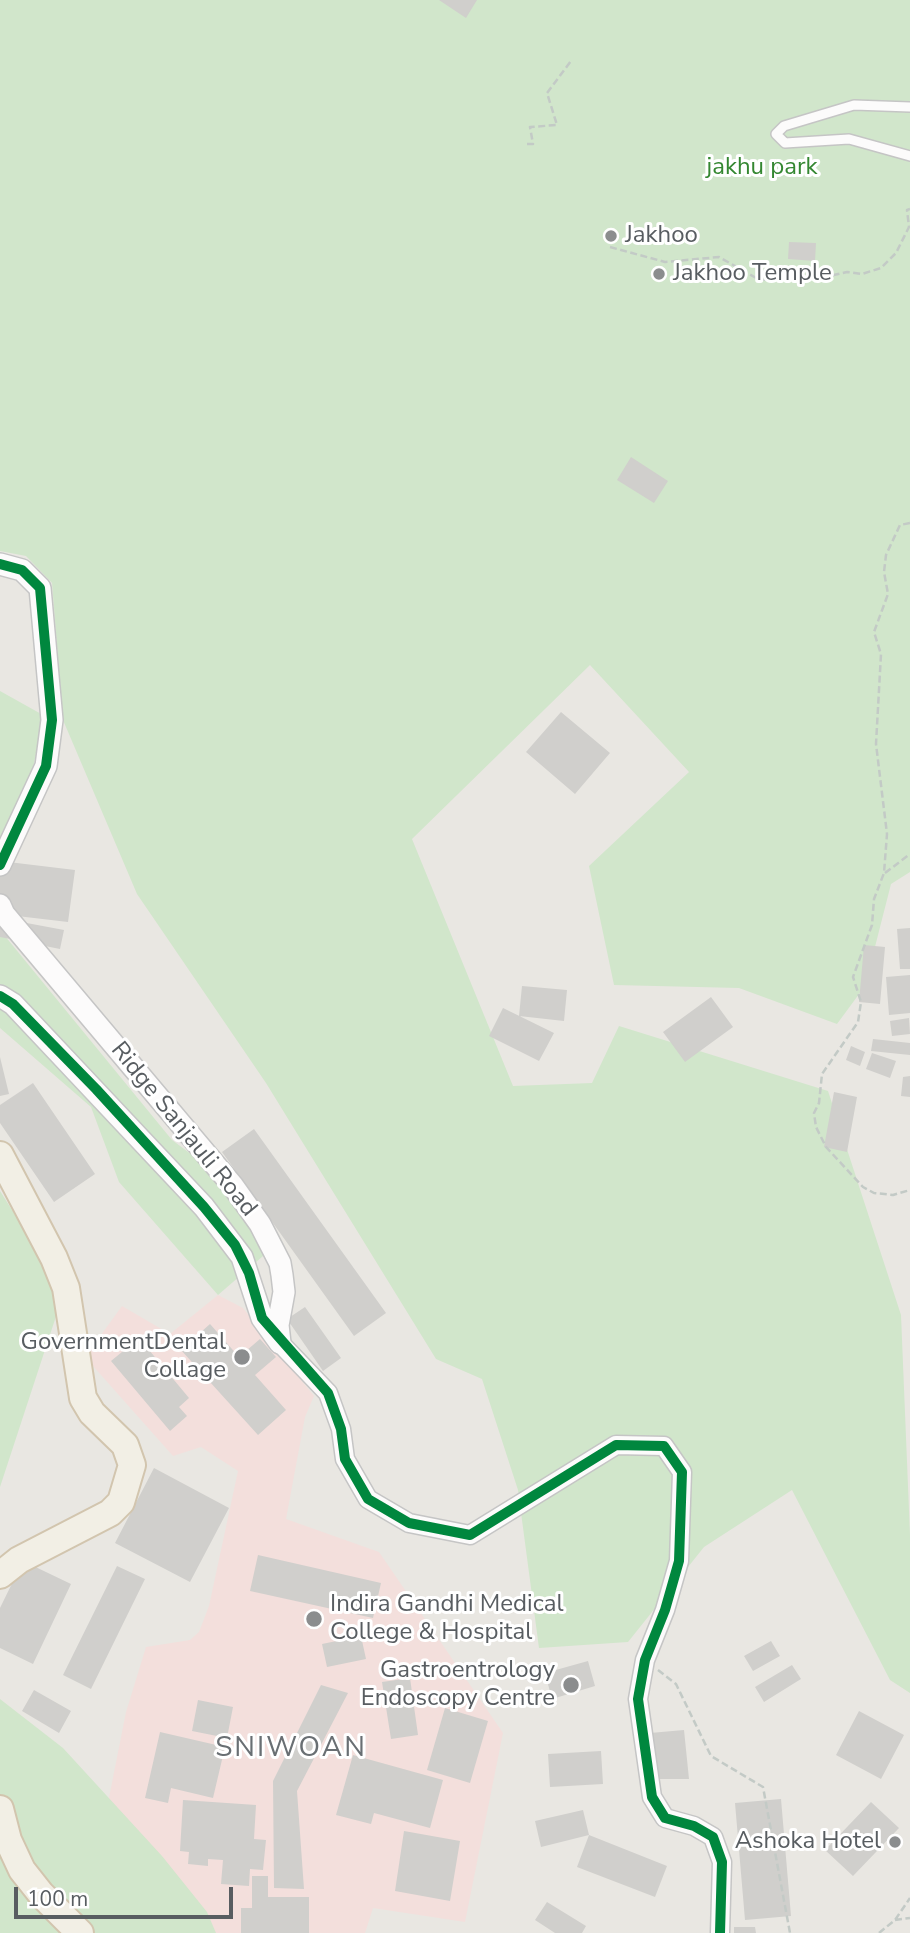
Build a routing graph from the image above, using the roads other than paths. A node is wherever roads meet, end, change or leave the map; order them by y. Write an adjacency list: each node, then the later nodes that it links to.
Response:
1 (910, 107): 2 (lane)
2 (910, 156)
3 (0, 564): 4 (street)
4 (0, 865)
5 (0, 905): 8 (street, Ridge Sanjauli Road)
6 (0, 996): 8 (street)
7 (0, 1155): 9 (main road)
8 (280, 1343): 12 (street)
9 (0, 1575)
10 (0, 1809): 11 (main road)
11 (80, 1933)
12 (720, 1933)

